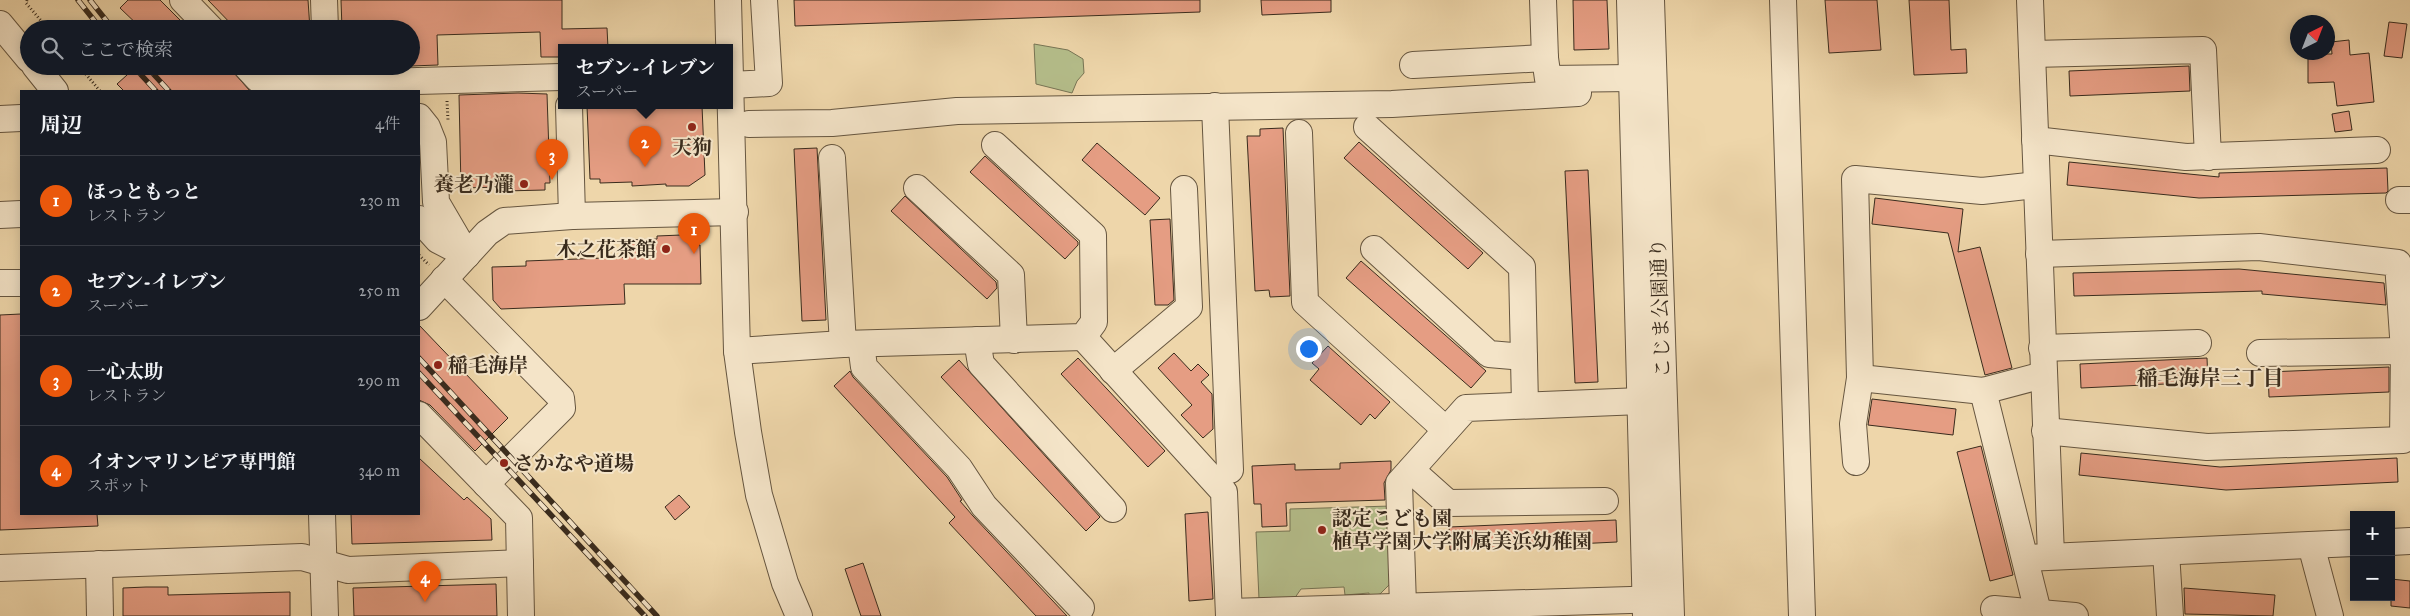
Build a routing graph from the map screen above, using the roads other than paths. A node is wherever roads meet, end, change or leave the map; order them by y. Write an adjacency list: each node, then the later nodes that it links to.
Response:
1 (183, 0): 10 (street)
2 (324, 0): 11 (street)
3 (728, 0): 13 (street)
4 (764, 0): 23 (street)
5 (1543, 0): 16 (street)
6 (1630, 0): 24 (street, こじま公園通り)
7 (1651, 0): 94 (street, こじま公園通り)
8 (1783, 0): 103 (street)
9 (2030, 0): 15 (street)
10 (202, 20)
11 (324, 20)
12 (0, 24): 14 (street)
13 (729, 44)
14 (20, 48)
15 (2032, 54): 36 (street); 39 (street)
16 (1546, 58): 17 (street); 24 (street)
17 (1413, 65)
18 (42, 75): 25 (street)
19 (254, 75): 20 (street)
20 (321, 75)
21 (420, 75): 22 (street)
22 (558, 76)
23 (733, 77)
24 (1632, 78): 71 (street, こじま公園通り)
25 (54, 90)
26 (1578, 93): 27 (street)
27 (1215, 106): 33 (street); 77 (street)
28 (569, 109): 48 (street)
29 (731, 109): 45 (street)
30 (20, 118): 31 (street)
31 (0, 119)
32 (420, 119): 41 (street)
33 (749, 124)
34 (1368, 127): 66 (street)
35 (1298, 133): 74 (street)
36 (2035, 140): 39 (street); 42 (street)
37 (995, 145): 57 (street)
38 (2377, 150): 39 (street)
39 (2208, 157)
40 (832, 158): 61 (street)
41 (426, 171): 52 (street)
42 (2036, 185): 51 (street); 69 (street)
43 (917, 188): 59 (street)
44 (1184, 189): 67 (street)
45 (735, 212): 48 (street); 63 (street)
46 (20, 214): 47 (street)
47 (0, 215)
48 (572, 216): 52 (street)
49 (420, 220): 52 (street)
50 (1374, 249): 66 (street)
51 (2039, 254): 62 (street); 64 (street)
52 (467, 255): 53 (street)
53 (444, 279): 56 (street); 79 (street)
54 (0, 283): 55 (street)
55 (20, 283)
56 (420, 306)
57 (1083, 338): 59 (street); 67 (street)
58 (977, 340): 59 (street); 61 (street); 81 (street)
59 (1014, 340)
60 (2198, 343): 62 (street)
61 (852, 344): 63 (street); 95 (street)
62 (2042, 348): 68 (street)
63 (737, 351): 102 (street)
64 (2404, 352): 65 (street); 75 (street)
65 (2260, 354)
66 (1524, 357): 72 (street)
67 (1113, 370): 98 (street)
68 (2043, 375): 70 (street); 75 (street)
69 (1860, 378): 70 (street); 76 (street)
70 (1983, 391): 88 (street)
71 (1641, 400): 72 (street); 94 (street, こじま公園通り)
72 (1525, 405): 74 (street)
73 (420, 416): 79 (street)
74 (1446, 430): 78 (street)
75 (2045, 432): 88 (street)
76 (1856, 462)
77 (1230, 470)
78 (1411, 470): 80 (street); 93 (street)
79 (486, 484): 90 (street)
80 (1605, 500)
81 (1113, 509)
82 (322, 515): 89 (street)
83 (2410, 541): 84 (street)
84 (2395, 542)
85 (2350, 543): 86 (street)
86 (2311, 545): 87 (street); 106 (street)
87 (2166, 552): 88 (street); 105 (street)
88 (2038, 557): 97 (street)
89 (324, 562): 90 (street); 91 (street); 100 (street)
90 (520, 563): 101 (street)
91 (99, 564): 92 (street); 99 (street)
92 (0, 568)
93 (1403, 605): 94 (street); 98 (street)
94 (1658, 607)
95 (1081, 608)
96 (1994, 609): 97 (street)
97 (2038, 612): 104 (street)
98 (1229, 614)
99 (100, 616)
100 (325, 616)
101 (521, 616)
102 (799, 616)
103 (1802, 616)
104 (2075, 616)
105 (2170, 616)
106 (2330, 616)

